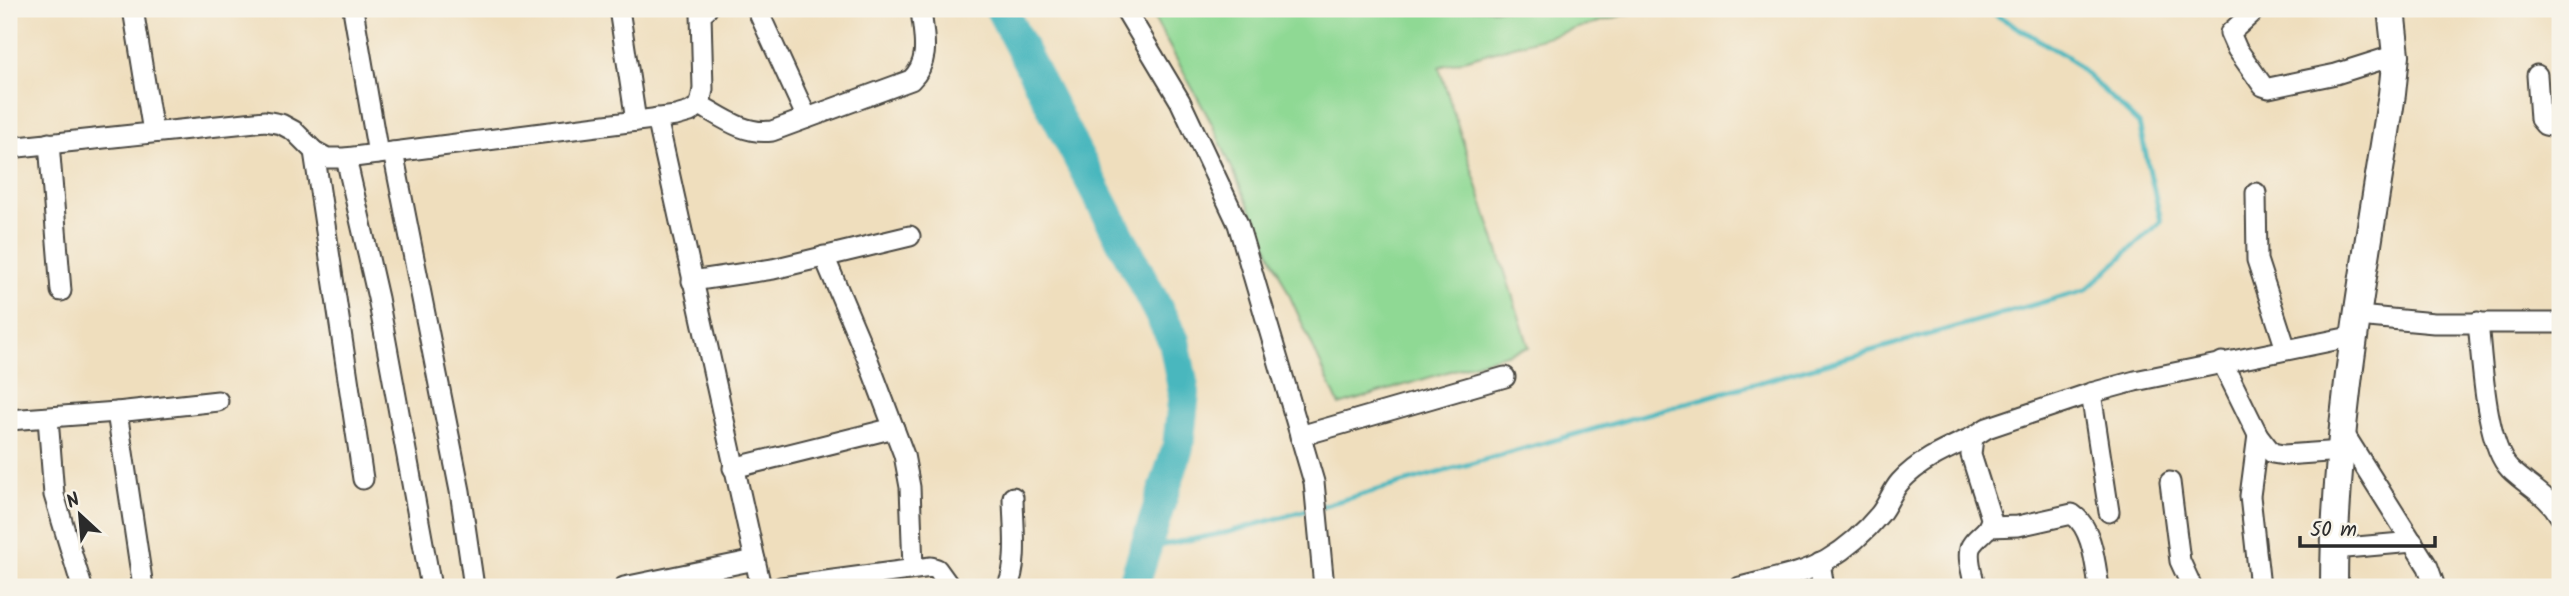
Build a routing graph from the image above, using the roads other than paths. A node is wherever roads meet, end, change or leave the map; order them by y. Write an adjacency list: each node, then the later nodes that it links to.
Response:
1 (133, 9): 17 (street)
2 (353, 9): 21 (street)
3 (619, 9): 15 (street)
4 (707, 9): 12 (street)
5 (757, 9): 14 (street)
6 (921, 9): 14 (street)
7 (1125, 9): 41 (street)
8 (2251, 9): 10 (street)
9 (2391, 9): 10 (street)
10 (2396, 55): 30 (street)
11 (2538, 75): 16 (street)
12 (700, 105): 13 (street); 14 (street)
13 (657, 118): 15 (street); 26 (street)
14 (807, 118)
15 (636, 121): 21 (street)
16 (2560, 128)
17 (153, 132): 18 (street); 20 (street)
18 (49, 144): 19 (street); 27 (street)
19 (9, 148)
20 (314, 151): 22 (street); 45 (street)
21 (385, 153): 22 (street); 56 (street)
22 (346, 158): 59 (street)
23 (2256, 193): 31 (street)
24 (910, 236): 25 (street)
25 (824, 256): 26 (street); 39 (street)
26 (692, 281): 44 (street)
27 (61, 291)
28 (2478, 323): 29 (street); 30 (street); 49 (street)
29 (2560, 323)
30 (2357, 326): 31 (street); 43 (street)
31 (2286, 349): 32 (street)
32 (2222, 362): 34 (street); 40 (street)
33 (1505, 377): 41 (street)
34 (2091, 393): 42 (street); 48 (street)
35 (218, 401): 36 (street)
36 (117, 412): 37 (street); 58 (street)
37 (48, 418): 38 (street); 57 (street)
38 (9, 420)
39 (894, 428): 44 (street); 55 (street)
40 (2258, 435): 43 (street); 71 (street)
41 (1300, 436): 65 (street)
42 (1973, 437): 50 (street); 54 (street)
43 (2343, 442): 51 (street); 52 (street)
44 (733, 468): 53 (street)
45 (363, 479)
46 (2170, 482): 70 (street)
47 (1013, 497): 64 (street)
48 (2109, 512)
49 (2560, 516)
50 (1990, 527): 68 (street); 69 (street)
51 (2413, 542): 52 (street); 73 (street)
52 (2334, 549): 72 (street)
53 (755, 560): 60 (street); 61 (street)
54 (1820, 563): 66 (street); 67 (street)
55 (913, 568): 62 (street); 63 (street)
56 (471, 585)
57 (82, 587)
58 (143, 587)
59 (431, 587)
60 (624, 587)
61 (761, 587)
62 (781, 587)
63 (950, 587)
64 (1007, 587)
65 (1324, 587)
66 (1740, 587)
67 (1824, 587)
68 (1975, 587)
69 (2099, 587)
70 (2192, 587)
71 (2260, 587)
72 (2334, 587)
73 (2435, 587)

